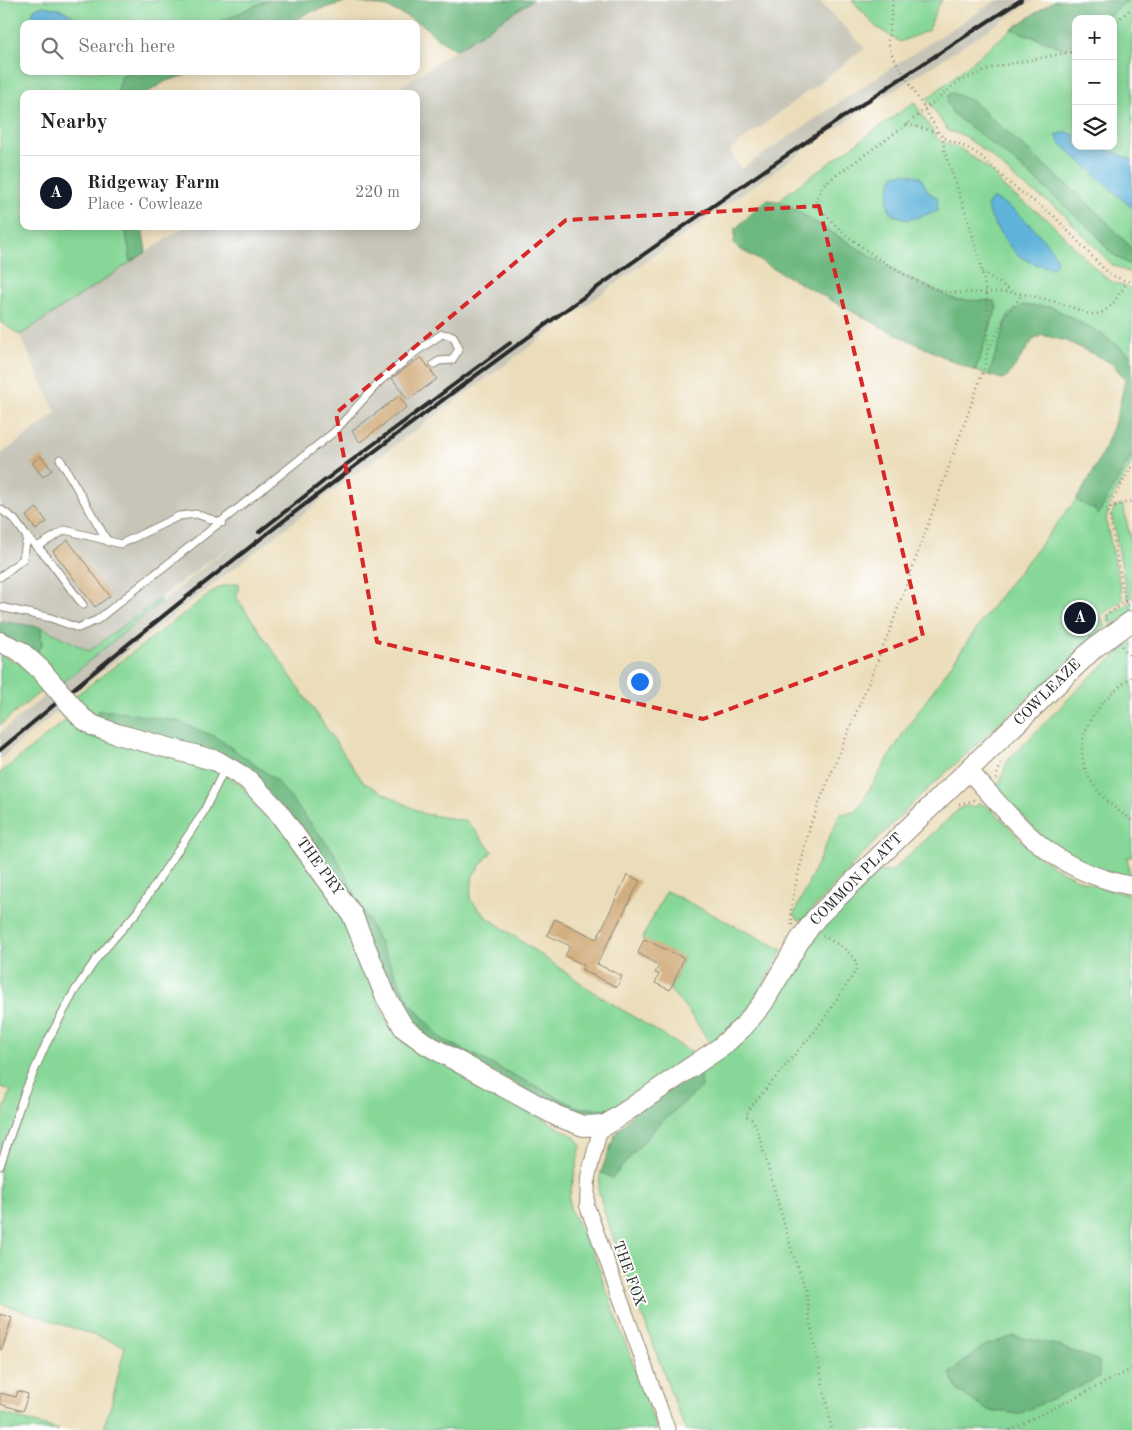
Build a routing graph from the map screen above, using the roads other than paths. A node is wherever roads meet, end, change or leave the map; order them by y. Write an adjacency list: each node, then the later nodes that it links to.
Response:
1 (434, 364): 4 (lane)
2 (60, 459): 6 (lane)
3 (0, 509): 5 (lane)
4 (222, 523): 6 (lane); 10 (lane)
5 (27, 537): 7 (lane); 8 (lane)
6 (108, 542): 7 (lane)
7 (36, 547): 9 (lane)
8 (0, 577)
9 (84, 606)
10 (0, 607)
11 (1132, 621): 14 (main road, COWLEAZE)
12 (0, 642): 13 (main road, THE PRY, bridge)
13 (226, 765): 16 (main road, THE PRY); 17 (lane)
14 (969, 770): 15 (street); 16 (main road, COMMON PLATT)
15 (1132, 886)
16 (601, 1126): 18 (street, THE FOX)
17 (0, 1166)
18 (668, 1430)

